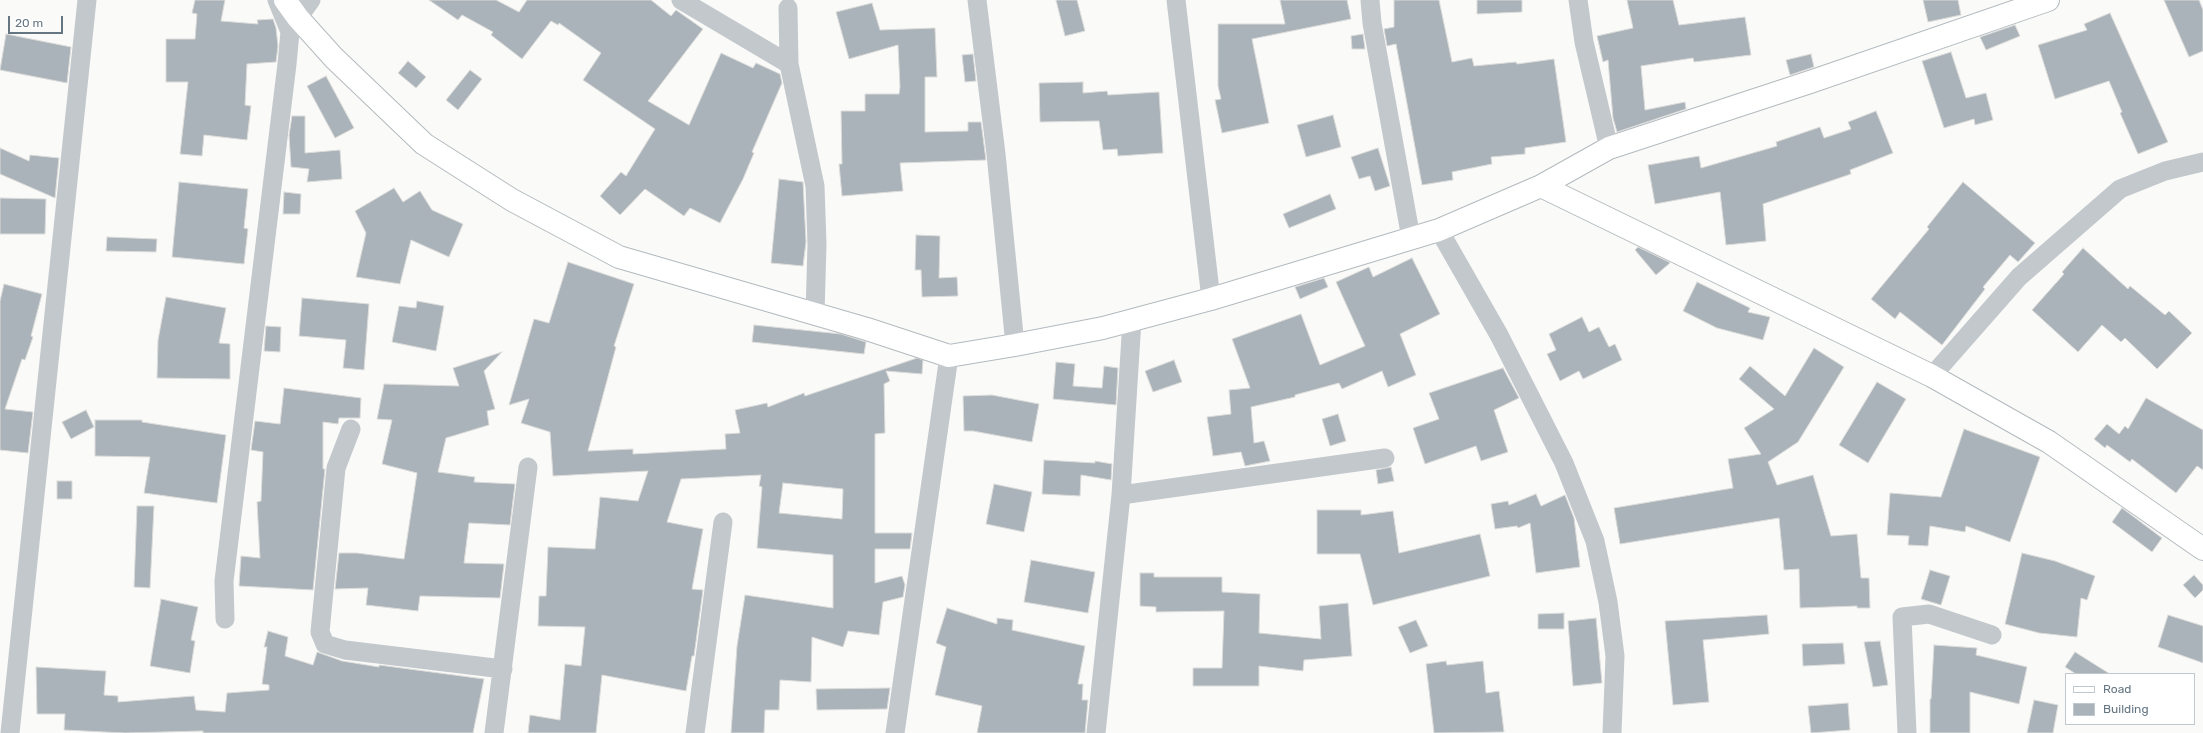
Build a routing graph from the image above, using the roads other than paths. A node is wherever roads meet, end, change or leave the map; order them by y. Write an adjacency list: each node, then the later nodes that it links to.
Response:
1 (86, 0): 34 (street)
2 (277, 0): 31 (street)
3 (285, 0): 12 (street)
4 (311, 0): 12 (street)
5 (681, 0): 13 (street)
6 (977, 0): 22 (street)
7 (1176, 0): 19 (street)
8 (1370, 0): 18 (street)
9 (1578, 0): 14 (street)
10 (2048, 0): 14 (street)
11 (788, 8): 13 (street)
12 (298, 18): 20 (street)
13 (789, 64): 20 (street)
14 (1608, 148): 16 (street)
15 (2203, 162): 24 (street)
16 (1541, 186): 17 (street); 24 (street)
17 (1439, 230): 18 (street); 39 (street)
18 (1411, 238): 19 (street)
19 (1212, 299): 21 (street)
20 (815, 314): 23 (street)
21 (1132, 320): 22 (street); 28 (street)
22 (1015, 345): 23 (street)
23 (949, 356): 37 (street)
24 (1932, 376): 30 (street)
25 (351, 429): 33 (street)
26 (1385, 458): 28 (street)
27 (528, 467): 33 (street)
28 (1121, 495): 38 (street)
29 (723, 522): 36 (street)
30 (2203, 549)
31 (225, 619)
32 (1992, 635): 40 (street)
33 (503, 670): 35 (street)
34 (10, 733)
35 (494, 733)
36 (695, 733)
37 (895, 733)
38 (1096, 733)
39 (1612, 733)
40 (1907, 733)

